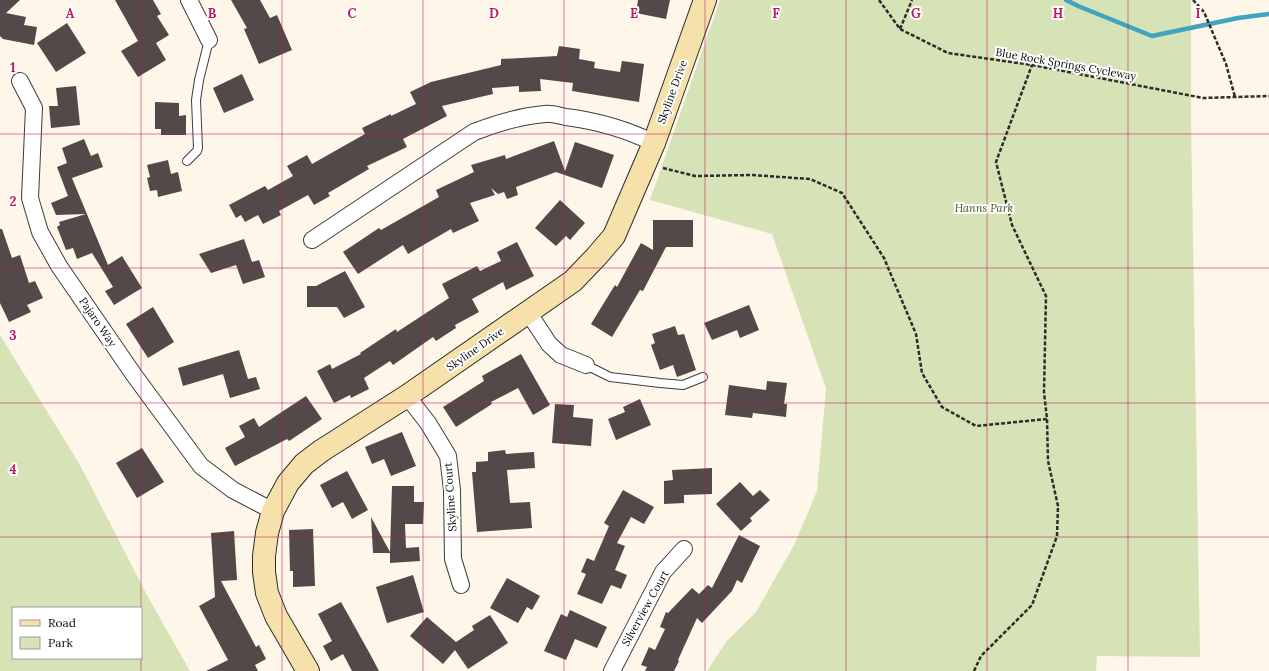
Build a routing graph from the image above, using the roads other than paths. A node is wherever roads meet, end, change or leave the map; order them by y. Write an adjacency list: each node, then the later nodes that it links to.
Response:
1 (189, 0): 3 (street)
2 (705, 0): 5 (street, Skyline Drive)
3 (209, 40): 6 (lane)
4 (20, 82): 12 (street, Pajaro Way)
5 (654, 143): 7 (street); 8 (street, Skyline Drive)
6 (187, 161)
7 (312, 240)
8 (528, 312): 9 (street); 11 (street, Skyline Drive)
9 (586, 365): 10 (lane)
10 (703, 377)
11 (407, 396): 12 (street, Skyline Drive); 14 (street, Skyline Court)
12 (274, 511): 15 (street, Skyline Drive)
13 (684, 549): 16 (street, Silverview Court)
14 (461, 585)
15 (308, 671)
16 (612, 671)

